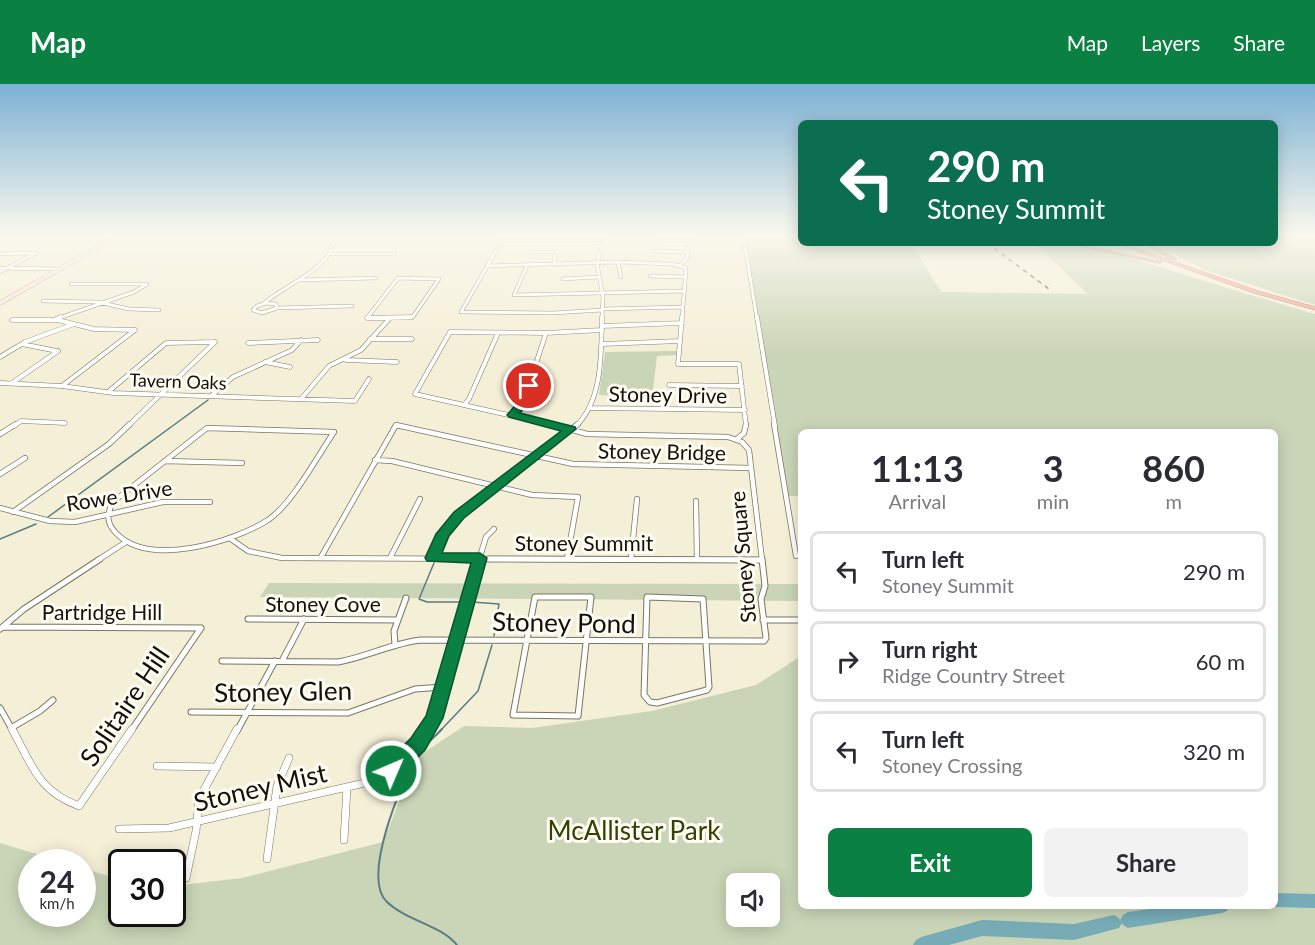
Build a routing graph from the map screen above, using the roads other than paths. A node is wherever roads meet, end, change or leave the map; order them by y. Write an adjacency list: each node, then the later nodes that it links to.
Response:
1 (50, 274): 21 (main road)
2 (306, 274): 14 (street)
3 (482, 274): 28 (street)
4 (523, 274): 18 (street)
5 (750, 274): 86 (street)
6 (1198, 274): 16 (highway)
7 (1205, 274): 16 (highway)
8 (1211, 274): 26 (highway)
9 (650, 276): 11 (street)
10 (599, 277): 13 (street); 18 (street)
11 (686, 277): 17 (street)
12 (376, 278): 14 (street)
13 (563, 279)
14 (297, 280): 22 (street)
15 (71, 284): 20 (street)
16 (1236, 285): 26 (highway)
17 (685, 291): 18 (street); 24 (street)
18 (602, 293): 28 (street)
19 (43, 301): 20 (street)
20 (103, 302): 27 (street); 31 (street)
21 (0, 303)
22 (262, 304): 25 (street); 25 (street)
23 (352, 306): 25 (street)
24 (683, 307): 28 (street); 32 (street)
25 (277, 308)
26 (1315, 308)
27 (159, 310)
28 (602, 310): 34 (street)
29 (390, 318): 29 (street); 37 (street)
30 (12, 320): 31 (street)
31 (53, 320): 33 (street)
32 (682, 323): 34 (street); 41 (street)
33 (74, 324): 43 (street); 54 (street)
34 (602, 328): 36 (street); 44 (street)
35 (498, 333): 36 (street); 60 (street); 60 (street)
36 (546, 333): 63 (street)
37 (370, 339): 38 (street); 46 (street)
38 (412, 339)
39 (301, 340): 40 (street); 42 (street); 47 (street)
40 (318, 340)
41 (680, 341): 44 (street); 55 (street)
42 (248, 343)
43 (22, 344): 45 (street); 52 (street)
44 (602, 344): 61 (street)
45 (0, 357)
46 (343, 359): 48 (street); 59 (street)
47 (265, 362): 49 (street); 58 (street)
48 (397, 362)
49 (290, 367)
50 (369, 379): 59 (street, Tavern Oaks)
51 (0, 383): 52 (street, Tavern Oaks)
52 (12, 384): 54 (street, Tavern Oaks)
53 (669, 385): 55 (street)
54 (62, 386): 56 (street, Tavern Oaks)
55 (742, 386): 62 (street)
56 (108, 392): 57 (street, Tavern Oaks); 57 (street)
57 (161, 394): 58 (street, Tavern Oaks); 81 (street)
58 (211, 396): 59 (street, Tavern Oaks)
59 (301, 399)
60 (464, 405): 63 (street)
61 (591, 408): 62 (street, Stoney Drive); 65 (street)
62 (745, 410): 67 (street)
63 (513, 415): 65 (street)
64 (65, 423): 66 (street)
65 (570, 429): 67 (street); 68 (street)
66 (0, 434)
67 (737, 439): 73 (street, Stoney Square)
68 (535, 456): 71 (street, Stoney Bridge); 73 (street, Stoney Bridge); 75 (street)
69 (24, 458): 74 (street)
70 (165, 460): 72 (street); 82 (street); 84 (street)
71 (375, 460): 75 (street); 87 (street)
72 (242, 464)
73 (751, 468): 94 (street, Stoney Square)
74 (0, 474)
75 (496, 486): 89 (street); 91 (street)
76 (420, 499): 88 (street)
77 (638, 499): 92 (street)
78 (696, 501): 93 (street)
79 (210, 502): 82 (street, Rowe Drive)
80 (0, 508): 81 (street, Rowe Drive)
81 (13, 512): 82 (street, Rowe Drive)
82 (108, 515): 85 (street)
83 (494, 529): 90 (street, Stoney Mist)
84 (231, 538): 85 (street); 87 (street, Stoney Summit)
85 (126, 542): 101 (street)
86 (796, 556)
87 (321, 557): 88 (street, Stoney Summit)
88 (390, 558): 89 (street, Stoney Summit)
89 (432, 558): 90 (street, Stoney Summit)
90 (480, 558): 91 (street, Stoney Summit); 103 (street, Stoney Mist)
91 (567, 559): 92 (street, Stoney Summit)
92 (632, 559): 93 (street, Stoney Summit)
93 (697, 559): 94 (street, Stoney Summit)
94 (762, 560): 99 (street, Stoney Square)
95 (406, 598): 98 (street)
96 (248, 619): 97 (street, Stoney Cove)
97 (304, 619): 98 (street, Stoney Cove); 111 (street)
98 (397, 620): 109 (street)
99 (763, 620): 100 (street); 106 (street, Stoney Square)
100 (798, 620)
101 (1, 628): 102 (street, Partridge Hill)
102 (201, 628): 117 (street, Solitaire Hill)
103 (456, 640): 104 (street, Stoney Pond); 109 (street, Stoney Pond); 112 (street, Stoney Mist)
104 (527, 640): 105 (street, Stoney Pond); 105 (street); 105 (street)
105 (587, 641): 107 (street, Stoney Pond)
106 (764, 641): 108 (street, Stoney Pond)
107 (646, 642): 108 (street, Stoney Pond); 108 (street); 108 (street)
108 (706, 642)
109 (395, 645): 111 (street, Stoney Pond)
110 (222, 661): 111 (street, Stoney Pond)
111 (278, 661): 116 (street)
112 (443, 687): 116 (street, Stoney Glen); 121 (street, Stoney Mist)
113 (53, 700): 117 (street)
114 (0, 708): 117 (street)
115 (191, 712): 116 (street, Stoney Glen)
116 (247, 713): 120 (street)
117 (11, 728)
118 (289, 758): 122 (street)
119 (157, 766): 120 (street)
120 (217, 767): 123 (street)
121 (347, 787): 122 (street, Stoney Mist); 125 (street)
122 (274, 805): 123 (street, Stoney Mist); 126 (street)
123 (196, 822): 124 (street, Stoney Mist); 127 (street)
124 (119, 829)
125 (344, 840)
126 (267, 859)
127 (186, 878)

